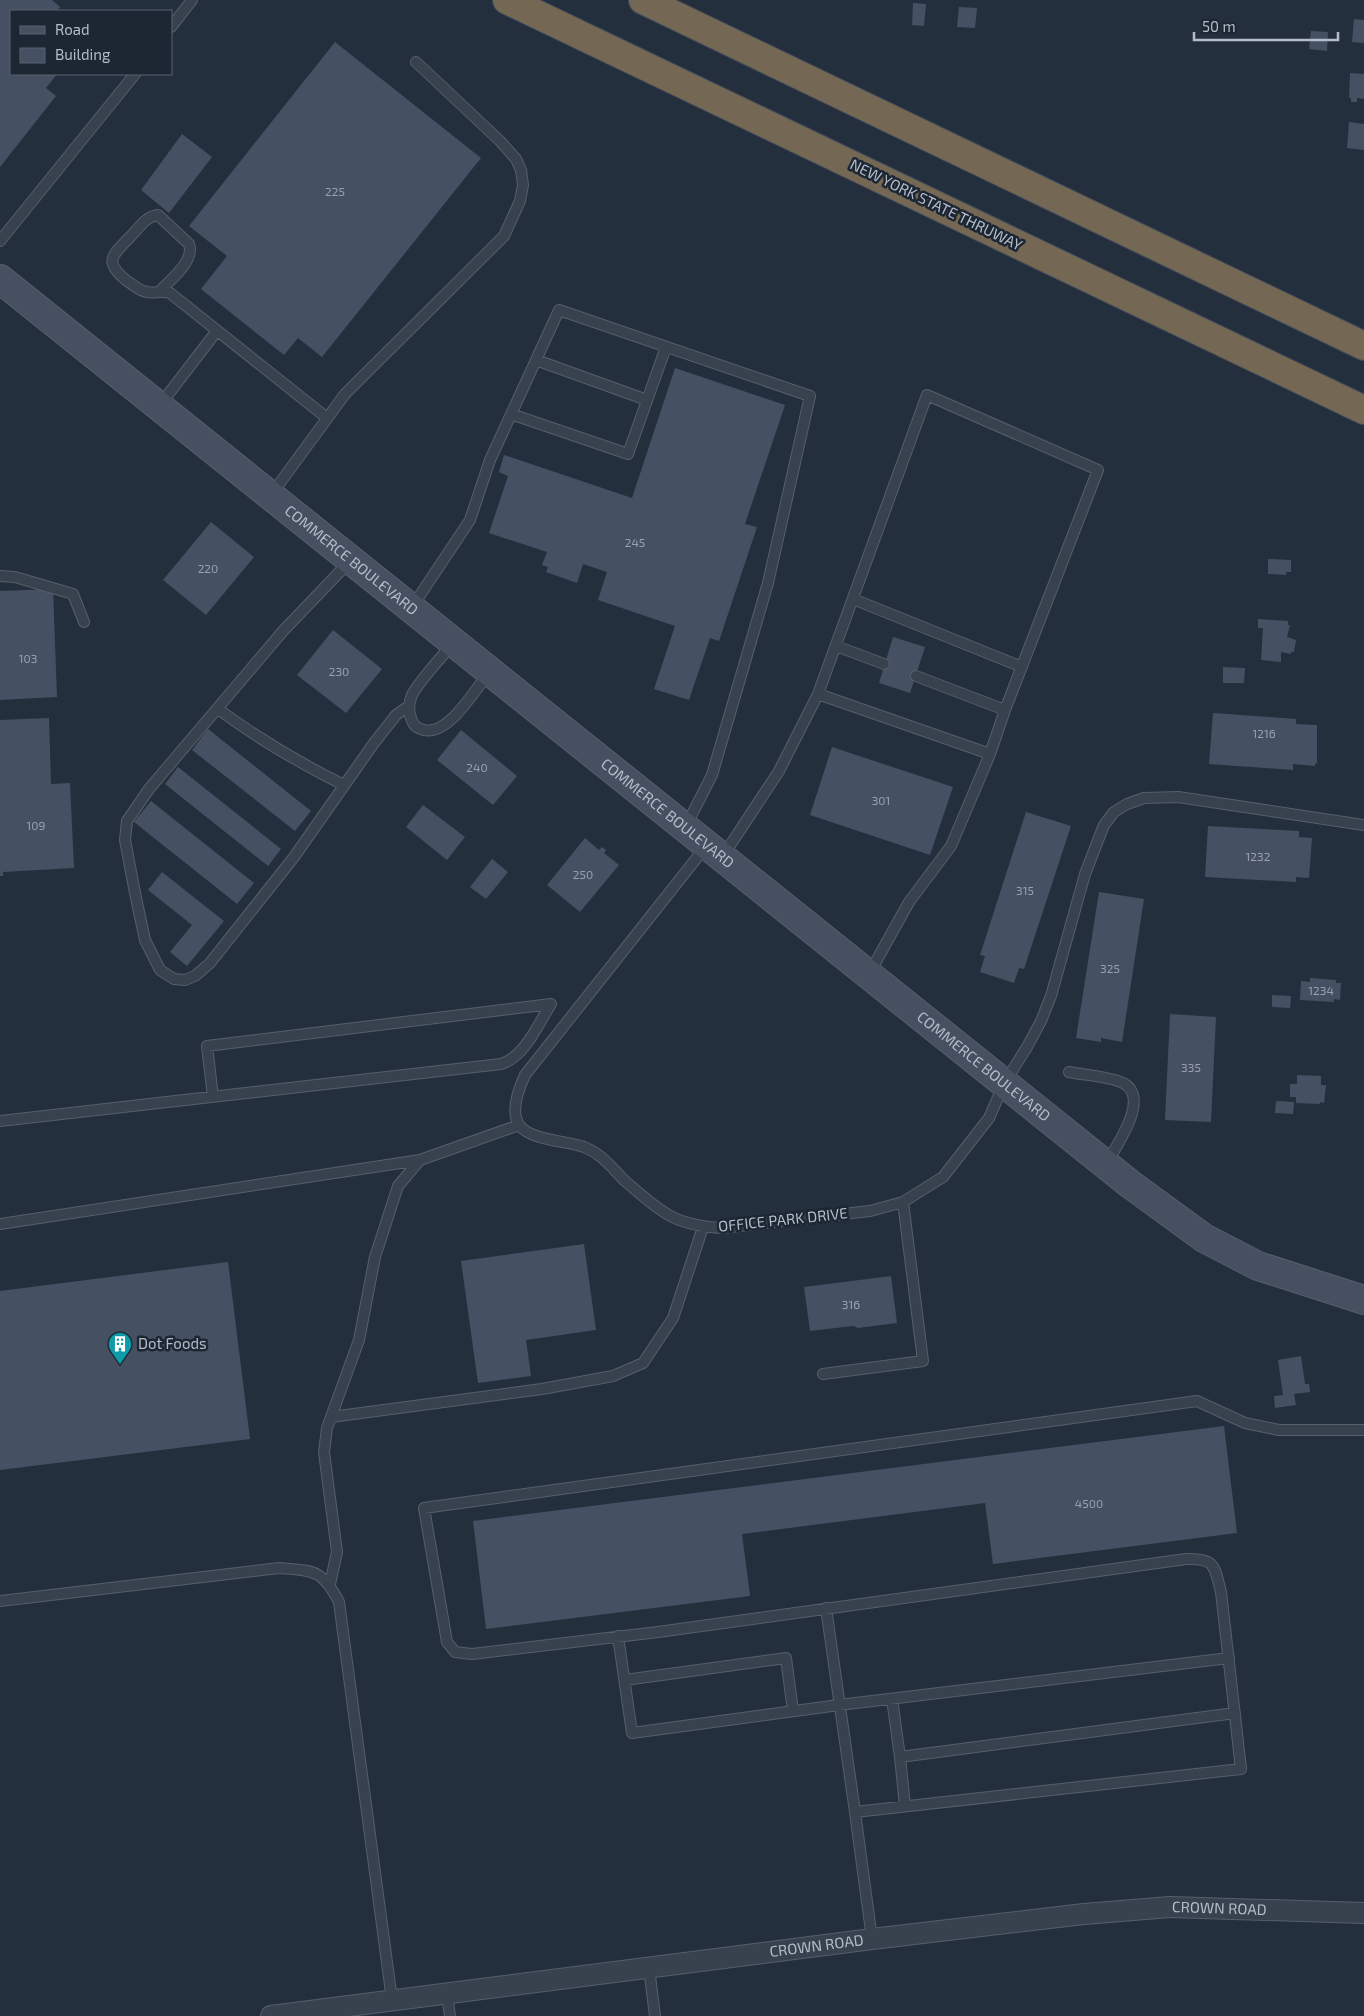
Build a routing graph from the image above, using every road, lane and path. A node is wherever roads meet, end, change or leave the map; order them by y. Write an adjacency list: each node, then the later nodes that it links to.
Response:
1 (192, 0): 4 (lane)
2 (508, 0): 16 (highway, NEW YORK STATE THRUWAY)
3 (643, 0): 11 (highway)
4 (172, 26)
5 (416, 62): 18 (lane)
6 (134, 75): 7 (lane)
7 (0, 241)
8 (0, 279): 15 (street, COMMERCE BOULEVARD)
9 (160, 290): 9 (lane); 10 (lane)
10 (216, 332): 15 (lane); 18 (lane)
11 (1364, 346)
12 (666, 347): 13 (lane); 14 (lane); 38 (lane)
13 (536, 360): 14 (lane); 17 (lane)
14 (647, 400): 17 (lane)
15 (160, 406): 19 (street, COMMERCE BOULEVARD)
16 (1364, 410)
17 (511, 414): 23 (lane)
18 (327, 418): 19 (lane)
19 (271, 495): 20 (street, COMMERCE BOULEVARD)
20 (351, 559): 23 (street, COMMERCE BOULEVARD); 33 (lane)
21 (0, 576): 24 (lane)
22 (853, 599): 26 (lane); 28 (lane); 28 (lane)
23 (412, 608): 25 (street, COMMERCE BOULEVARD)
24 (84, 622)
25 (454, 641): 29 (street, COMMERCE BOULEVARD); 32 (lane)
26 (836, 646): 27 (lane); 31 (lane)
27 (884, 664)
28 (1022, 667): 34 (lane)
29 (490, 670): 32 (lane); 38 (street, COMMERCE BOULEVARD)
30 (916, 676): 34 (lane)
31 (818, 694): 35 (lane); 39 (lane)
32 (409, 706): 36 (lane)
33 (218, 709): 36 (lane); 36 (lane)
34 (1005, 710): 35 (lane)
35 (990, 754): 40 (lane)
36 (344, 785)
37 (1364, 825): 42 (lane, OFFICE PARK DRIVE)
38 (686, 827): 39 (street, COMMERCE BOULEVARD)
39 (715, 851): 40 (street, COMMERCE BOULEVARD); 45 (lane)
40 (869, 975): 42 (street, COMMERCE BOULEVARD)
41 (1069, 1072): 47 (lane)
42 (1004, 1084): 47 (street, COMMERCE BOULEVARD); 48 (lane, OFFICE PARK DRIVE)
43 (213, 1096): 43 (lane); 44 (lane)
44 (0, 1121)
45 (519, 1125): 46 (lane); 50 (lane, OFFICE PARK DRIVE)
46 (420, 1160): 49 (lane); 53 (lane)
47 (1106, 1164): 51 (street, COMMERCE BOULEVARD)
48 (902, 1202): 50 (lane, OFFICE PARK DRIVE); 52 (lane)
49 (0, 1224)
50 (703, 1227): 53 (lane)
51 (1364, 1300)
52 (824, 1374)
53 (331, 1417): 55 (lane)
54 (1364, 1430): 58 (lane)
55 (330, 1584): 56 (lane); 72 (lane)
56 (0, 1601)
57 (826, 1608): 58 (lane); 59 (lane); 62 (lane)
58 (618, 1636): 60 (lane)
59 (1229, 1658): 61 (lane); 64 (lane)
60 (625, 1680): 63 (lane); 63 (lane)
61 (892, 1699): 62 (lane); 65 (lane)
62 (840, 1705): 63 (lane); 67 (lane)
63 (793, 1711)
64 (1235, 1714): 65 (lane); 66 (lane)
65 (900, 1757): 66 (lane)
66 (905, 1806): 67 (lane)
67 (855, 1812): 69 (lane)
68 (1364, 1914): 69 (street, CROWN ROAD)
69 (872, 1939): 70 (street, CROWN ROAD)
70 (649, 1968): 71 (street, CROWN ROAD); 75 (lane)
71 (447, 1994): 72 (street, CROWN ROAD); 74 (lane)
72 (392, 2000): 73 (street, CROWN ROAD)
73 (270, 2016)
74 (450, 2016)
75 (655, 2016)

